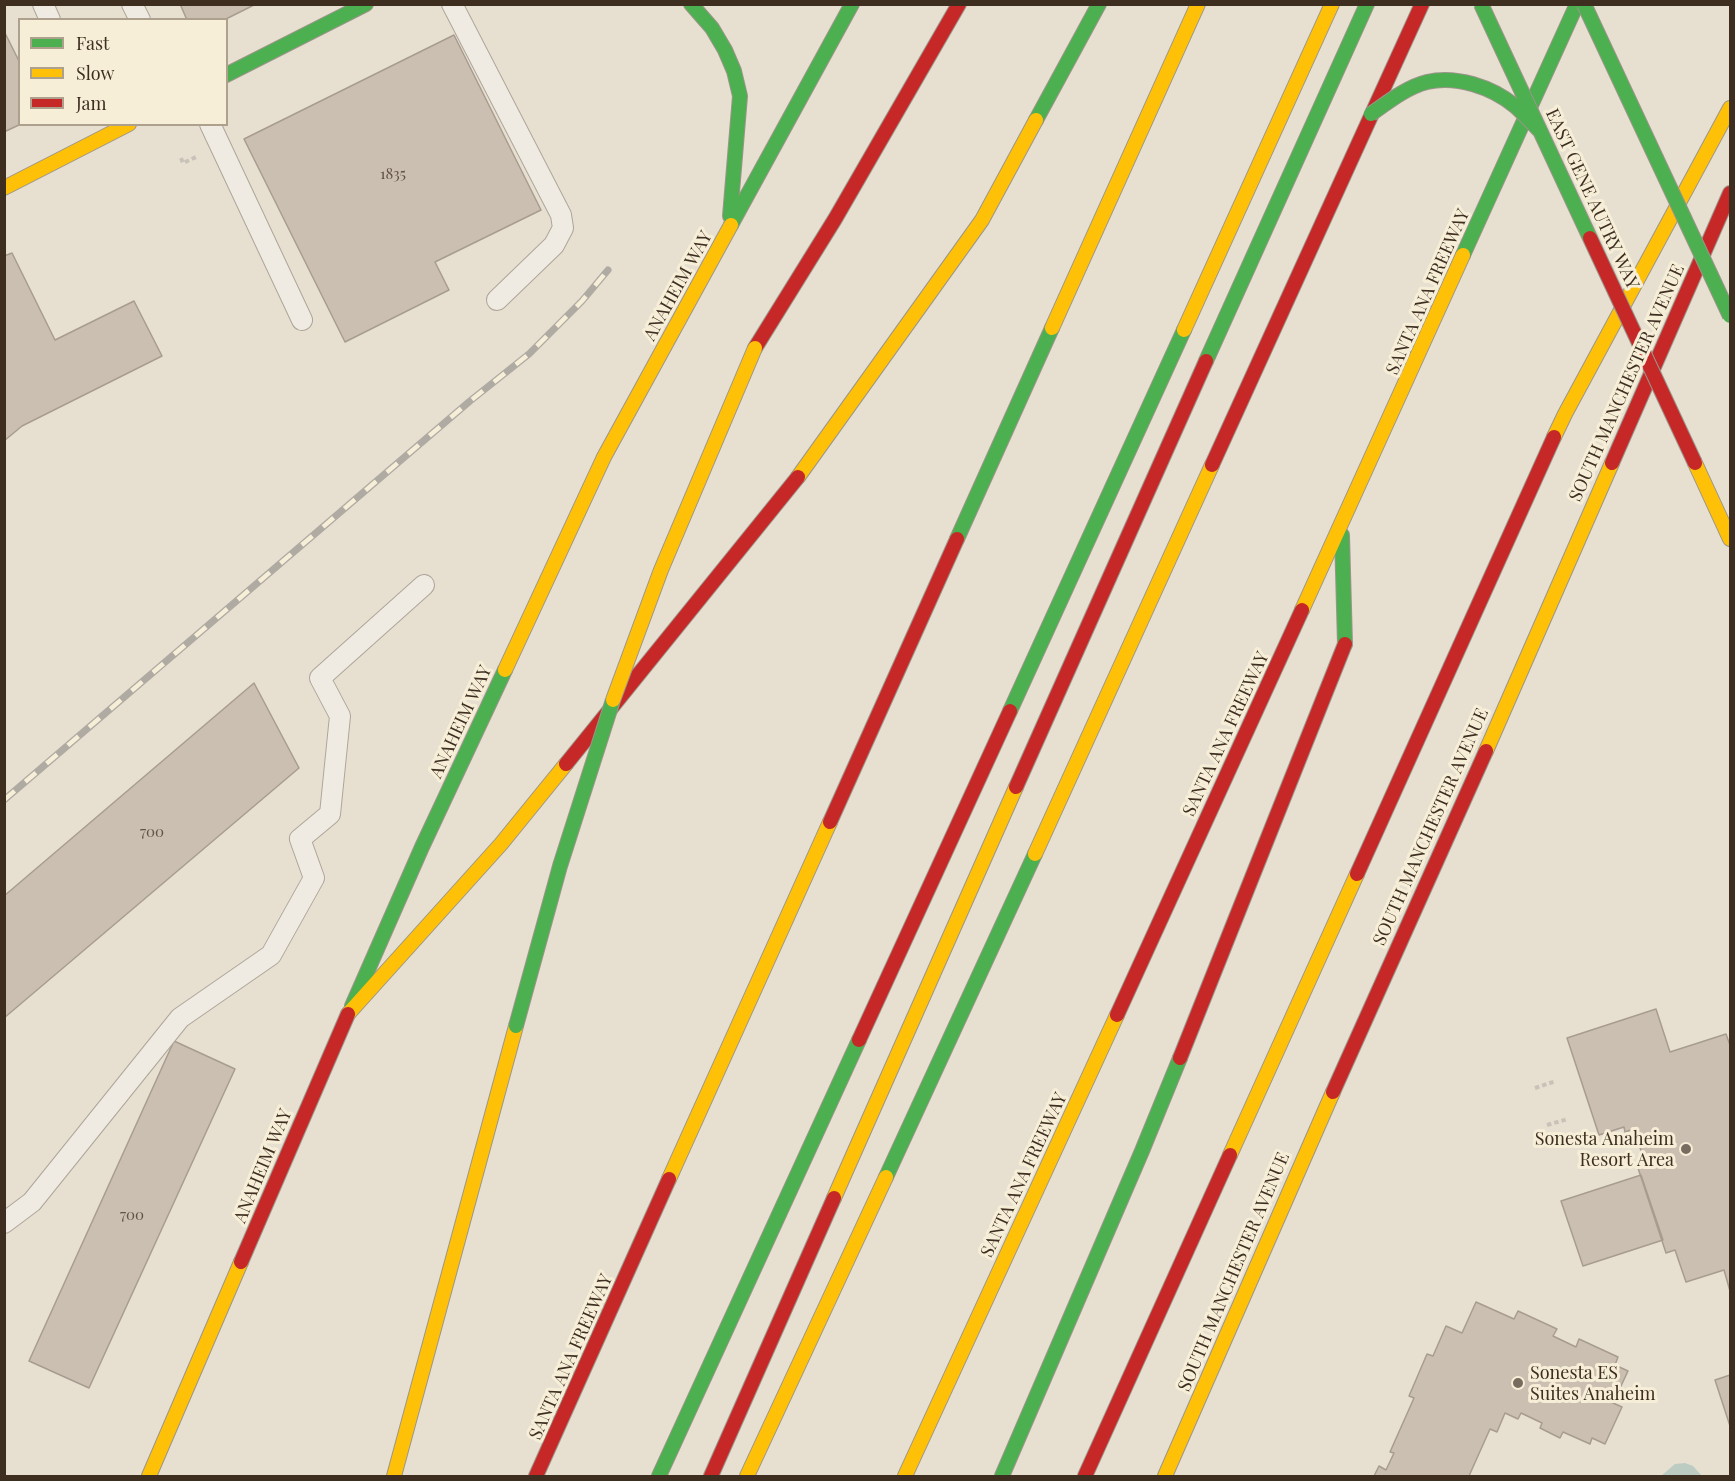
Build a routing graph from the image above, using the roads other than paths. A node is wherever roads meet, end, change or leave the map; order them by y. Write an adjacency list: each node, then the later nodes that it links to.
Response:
1 (43, 4): 16 (lane)
2 (132, 4): 17 (lane)
3 (452, 4): 28 (lane)
4 (692, 4): 27 (main road)
5 (852, 4): 27 (main road, ANAHEIM WAY)
6 (959, 4): 37 (main road, bridge)
7 (1099, 4): 34 (main road)
8 (1198, 4): 38 (main road, SANTA ANA FREEWAY)
9 (1332, 4): 39 (main road)
10 (1367, 4): 40 (main road)
11 (1422, 4): 20 (main road)
12 (1481, 4): 24 (main road, EAST GENE AUTRY WAY, bridge)
13 (1577, 4): 31 (main road, SANTA ANA FREEWAY)
14 (1584, 4): 29 (main road, bridge)
15 (353, 7): 18 (main road)
16 (49, 18)
17 (139, 18)
18 (228, 74)
19 (1731, 108): 44 (main road)
20 (1371, 114): 24 (main road, bridge); 41 (main road)
21 (121, 126): 23 (main road)
22 (211, 126): 30 (lane)
23 (102, 131): 25 (main road)
24 (1541, 132): 32 (main road, EAST GENE AUTRY WAY, bridge)
25 (4, 188)
26 (1731, 193): 45 (main road, SOUTH MANCHESTER AVENUE)
27 (729, 229): 34 (main road, ANAHEIM WAY)
28 (497, 300)
29 (1731, 316)
30 (302, 320)
31 (1341, 526): 42 (main road, SANTA ANA FREEWAY); 43 (main road)
32 (1731, 538)
33 (424, 585): 35 (lane)
34 (348, 1014): 36 (main road, ANAHEIM WAY)
35 (4, 1223)
36 (149, 1476)
37 (394, 1476)
38 (536, 1476)
39 (659, 1476)
40 (711, 1476)
41 (747, 1476)
42 (905, 1476)
43 (1002, 1476)
44 (1085, 1476)
45 (1165, 1476)

